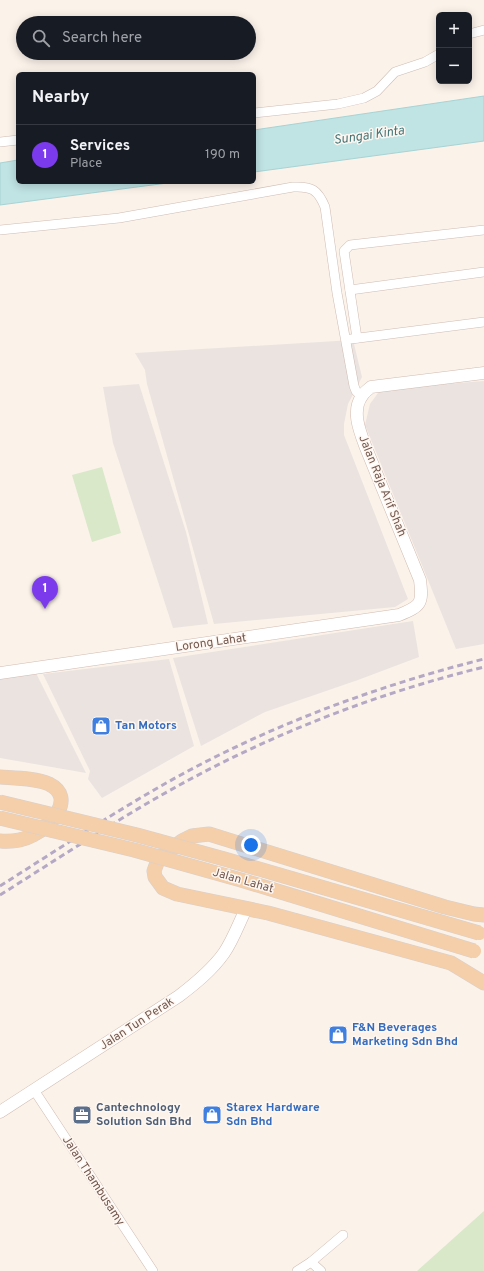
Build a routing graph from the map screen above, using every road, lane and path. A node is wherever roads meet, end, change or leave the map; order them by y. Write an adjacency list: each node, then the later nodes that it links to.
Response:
1 (484, 30): 2 (street)
2 (472, 33)
3 (436, 56): 4 (street)
4 (256, 113)
5 (16, 140): 6 (street)
6 (0, 142)
7 (0, 230): 13 (street)
8 (484, 230): 10 (street)
9 (484, 272): 10 (street)
10 (350, 290): 12 (street)
11 (484, 322): 12 (street)
12 (357, 338): 13 (street)
13 (345, 340): 15 (street)
14 (484, 373): 15 (street)
15 (362, 396): 16 (street, Jalan Raja Arif Shah)
16 (418, 605): 17 (street, Lorong Lahat)
17 (0, 673)
18 (0, 777): 21 (main road)
19 (0, 802): 24 (main road, Jalan Lahat, bridge)
20 (0, 818): 25 (main road, Jalan Lahat, bridge)
21 (0, 842)
22 (246, 908): 23 (main road); 26 (main road); 27 (street, Jalan Tun Perak)
23 (484, 915)
24 (481, 934)
25 (479, 953)
26 (484, 983)
27 (34, 1090): 28 (street, Jalan Tun Perak); 31 (street, Jalan Thambusamy)
28 (0, 1112)
29 (343, 1235): 30 (street)
30 (311, 1262): 32 (street); 33 (street)
31 (153, 1271)
32 (297, 1271)
33 (321, 1271)

